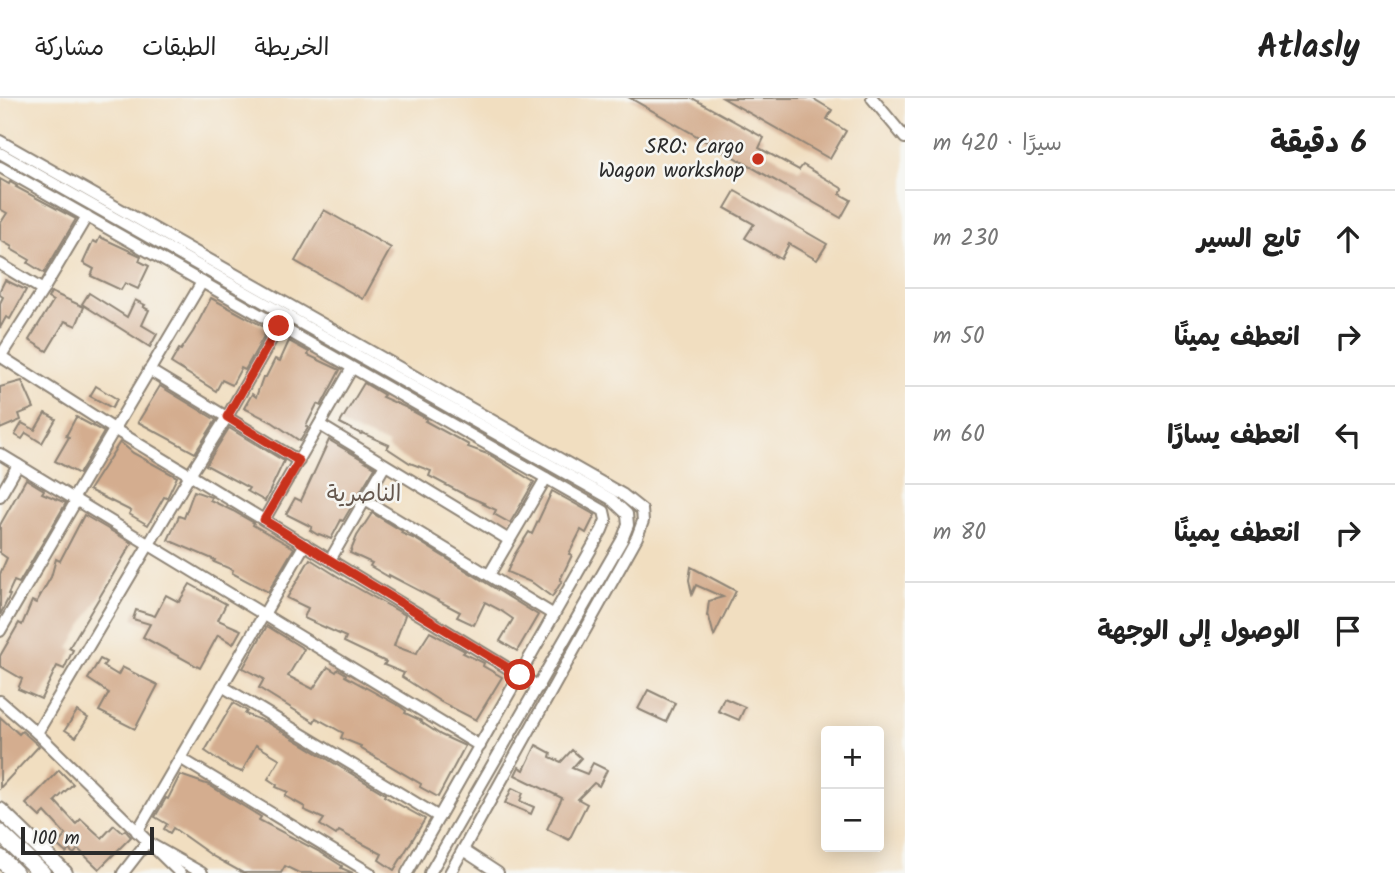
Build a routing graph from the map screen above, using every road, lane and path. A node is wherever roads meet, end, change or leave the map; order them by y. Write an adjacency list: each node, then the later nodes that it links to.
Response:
1 (872, 98): 2 (street)
2 (905, 138)
3 (0, 141): 47 (street)
4 (0, 153): 37 (street)
5 (0, 167): 6 (street)
6 (87, 216): 8 (street); 9 (street)
7 (0, 264): 9 (street)
8 (202, 282): 10 (street); 13 (street)
9 (43, 290): 11 (street)
10 (279, 326): 12 (street); 14 (street)
11 (0, 356): 16 (street)
12 (352, 368): 15 (street); 22 (street)
13 (149, 370): 14 (street); 16 (street)
14 (227, 417): 18 (street); 21 (street)
15 (320, 425): 18 (street); 19 (street)
16 (114, 429): 21 (street); 24 (street)
17 (0, 454): 20 (street)
18 (299, 461): 26 (street)
19 (385, 465): 25 (street); 27 (street)
20 (18, 466): 23 (street); 24 (street)
21 (190, 475): 26 (street); 29 (street)
22 (546, 478): 27 (street); 33 (street)
23 (0, 496)
24 (74, 500): 29 (street); 34 (street)
25 (365, 500): 30 (street); 31 (street)
26 (264, 520): 28 (street)
27 (509, 540): 31 (street)
28 (305, 544): 30 (street); 32 (street)
29 (148, 545): 32 (street); 39 (street)
30 (330, 560): 35 (street)
31 (489, 575): 33 (street)
32 (264, 615): 36 (street); 40 (street)
33 (554, 615): 35 (street)
34 (0, 631)
35 (520, 675): 37 (street); 40 (street)
36 (222, 686): 41 (street); 43 (street)
37 (539, 687): 57 (street)
38 (0, 701): 39 (street)
39 (37, 733): 45 (street)
40 (480, 746): 43 (street)
41 (180, 758): 45 (street); 55 (street)
42 (0, 810): 51 (main road)
43 (439, 817): 56 (street)
44 (0, 832): 49 (highway)
45 (137, 832): 46 (street)
46 (147, 842): 52 (street); 53 (street); 54 (street)
47 (463, 850): 58 (street); 59 (street)
48 (0, 858): 50 (highway)
49 (41, 872)
50 (15, 873)
51 (65, 873)
52 (123, 873)
53 (180, 873)
54 (202, 873)
55 (370, 873)
56 (407, 873)
57 (430, 873)
58 (450, 873)
59 (498, 873)

